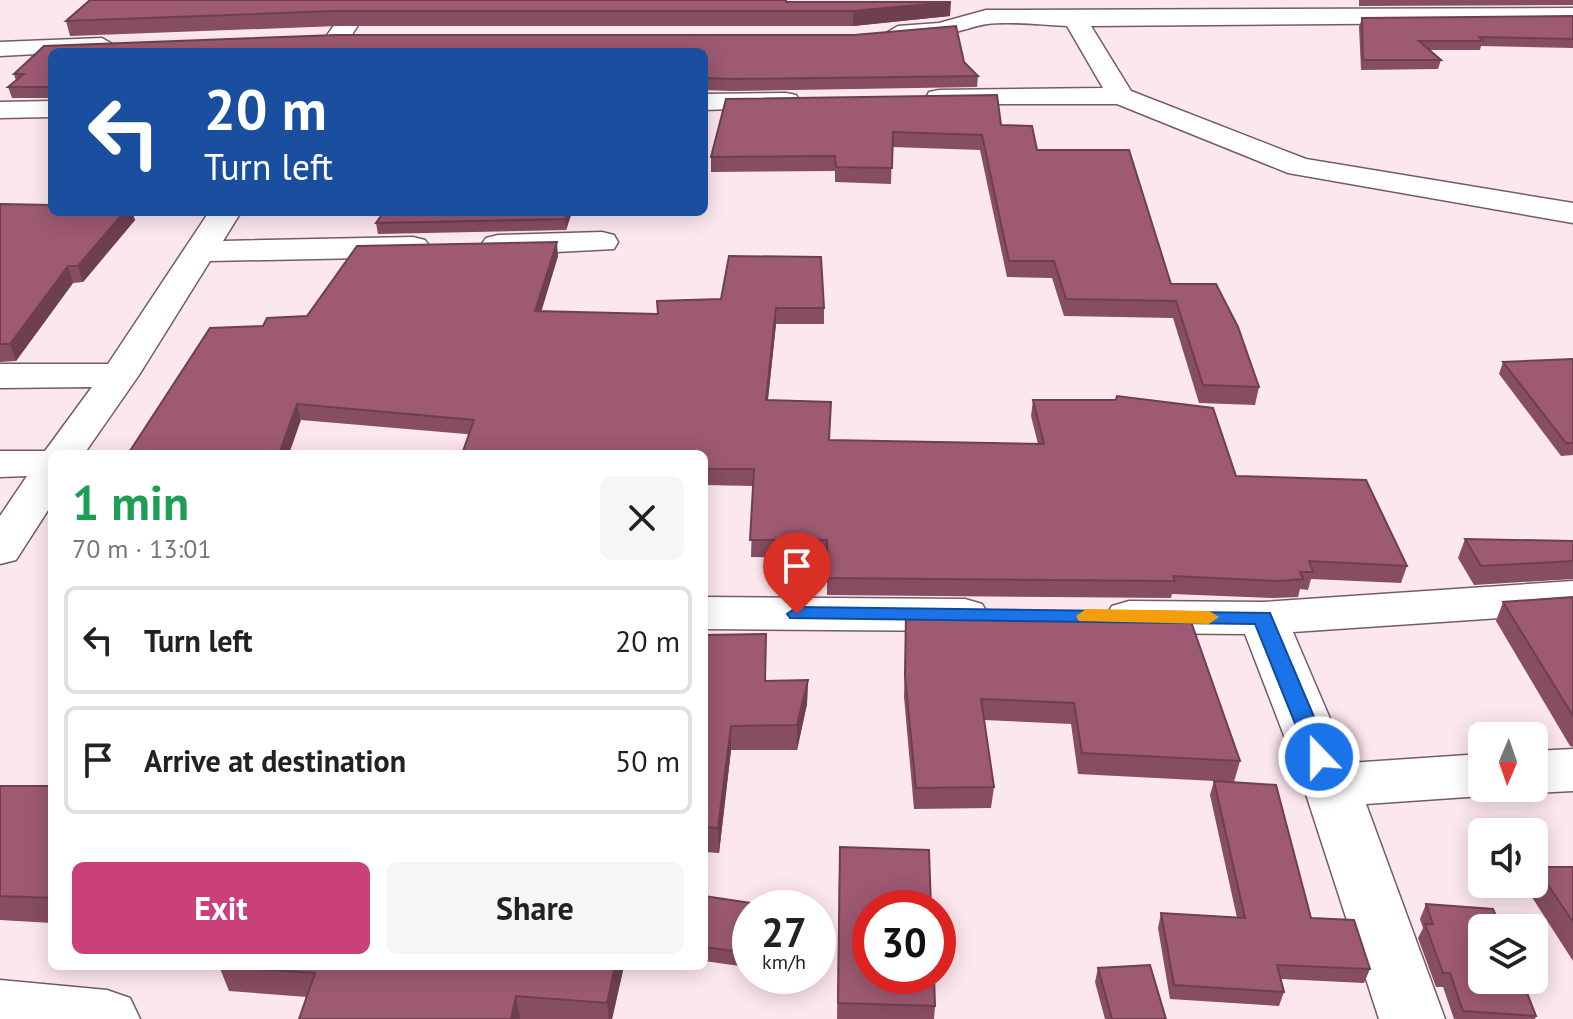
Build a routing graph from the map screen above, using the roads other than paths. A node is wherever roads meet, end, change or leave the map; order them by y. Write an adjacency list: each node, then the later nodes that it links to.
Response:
1 (363, 0): 10 (street)
2 (1458, 8): 4 (street); 5 (street)
3 (983, 9): 5 (street); 6 (street)
4 (1573, 15)
5 (1075, 19): 12 (street)
6 (867, 35)
7 (369, 36): 10 (street)
8 (307, 37): 10 (street)
9 (123, 44): 11 (street)
10 (333, 44)
11 (0, 49)
12 (1121, 96): 13 (street); 18 (street)
13 (920, 99)
14 (812, 100): 15 (street)
15 (708, 102)
16 (48, 109): 17 (street)
17 (0, 110)
18 (1573, 213)
19 (222, 216): 21 (street)
20 (602, 242): 21 (street)
21 (200, 251): 22 (street)
22 (120, 375): 23 (street); 24 (street)
23 (0, 376)
24 (66, 450)
25 (48, 463): 26 (street)
26 (0, 464)
27 (48, 476): 28 (street)
28 (0, 550)
29 (1573, 597): 33 (street)
30 (708, 613): 31 (street)
31 (1007, 615)
32 (1087, 616): 33 (street)
33 (1263, 618): 37 (street)
34 (1573, 770): 35 (street)
35 (1548, 771)
36 (1468, 776): 37 (street)
37 (1331, 785): 40 (street)
38 (0, 1009): 39 (street)
39 (107, 1019)
40 (1412, 1019)

